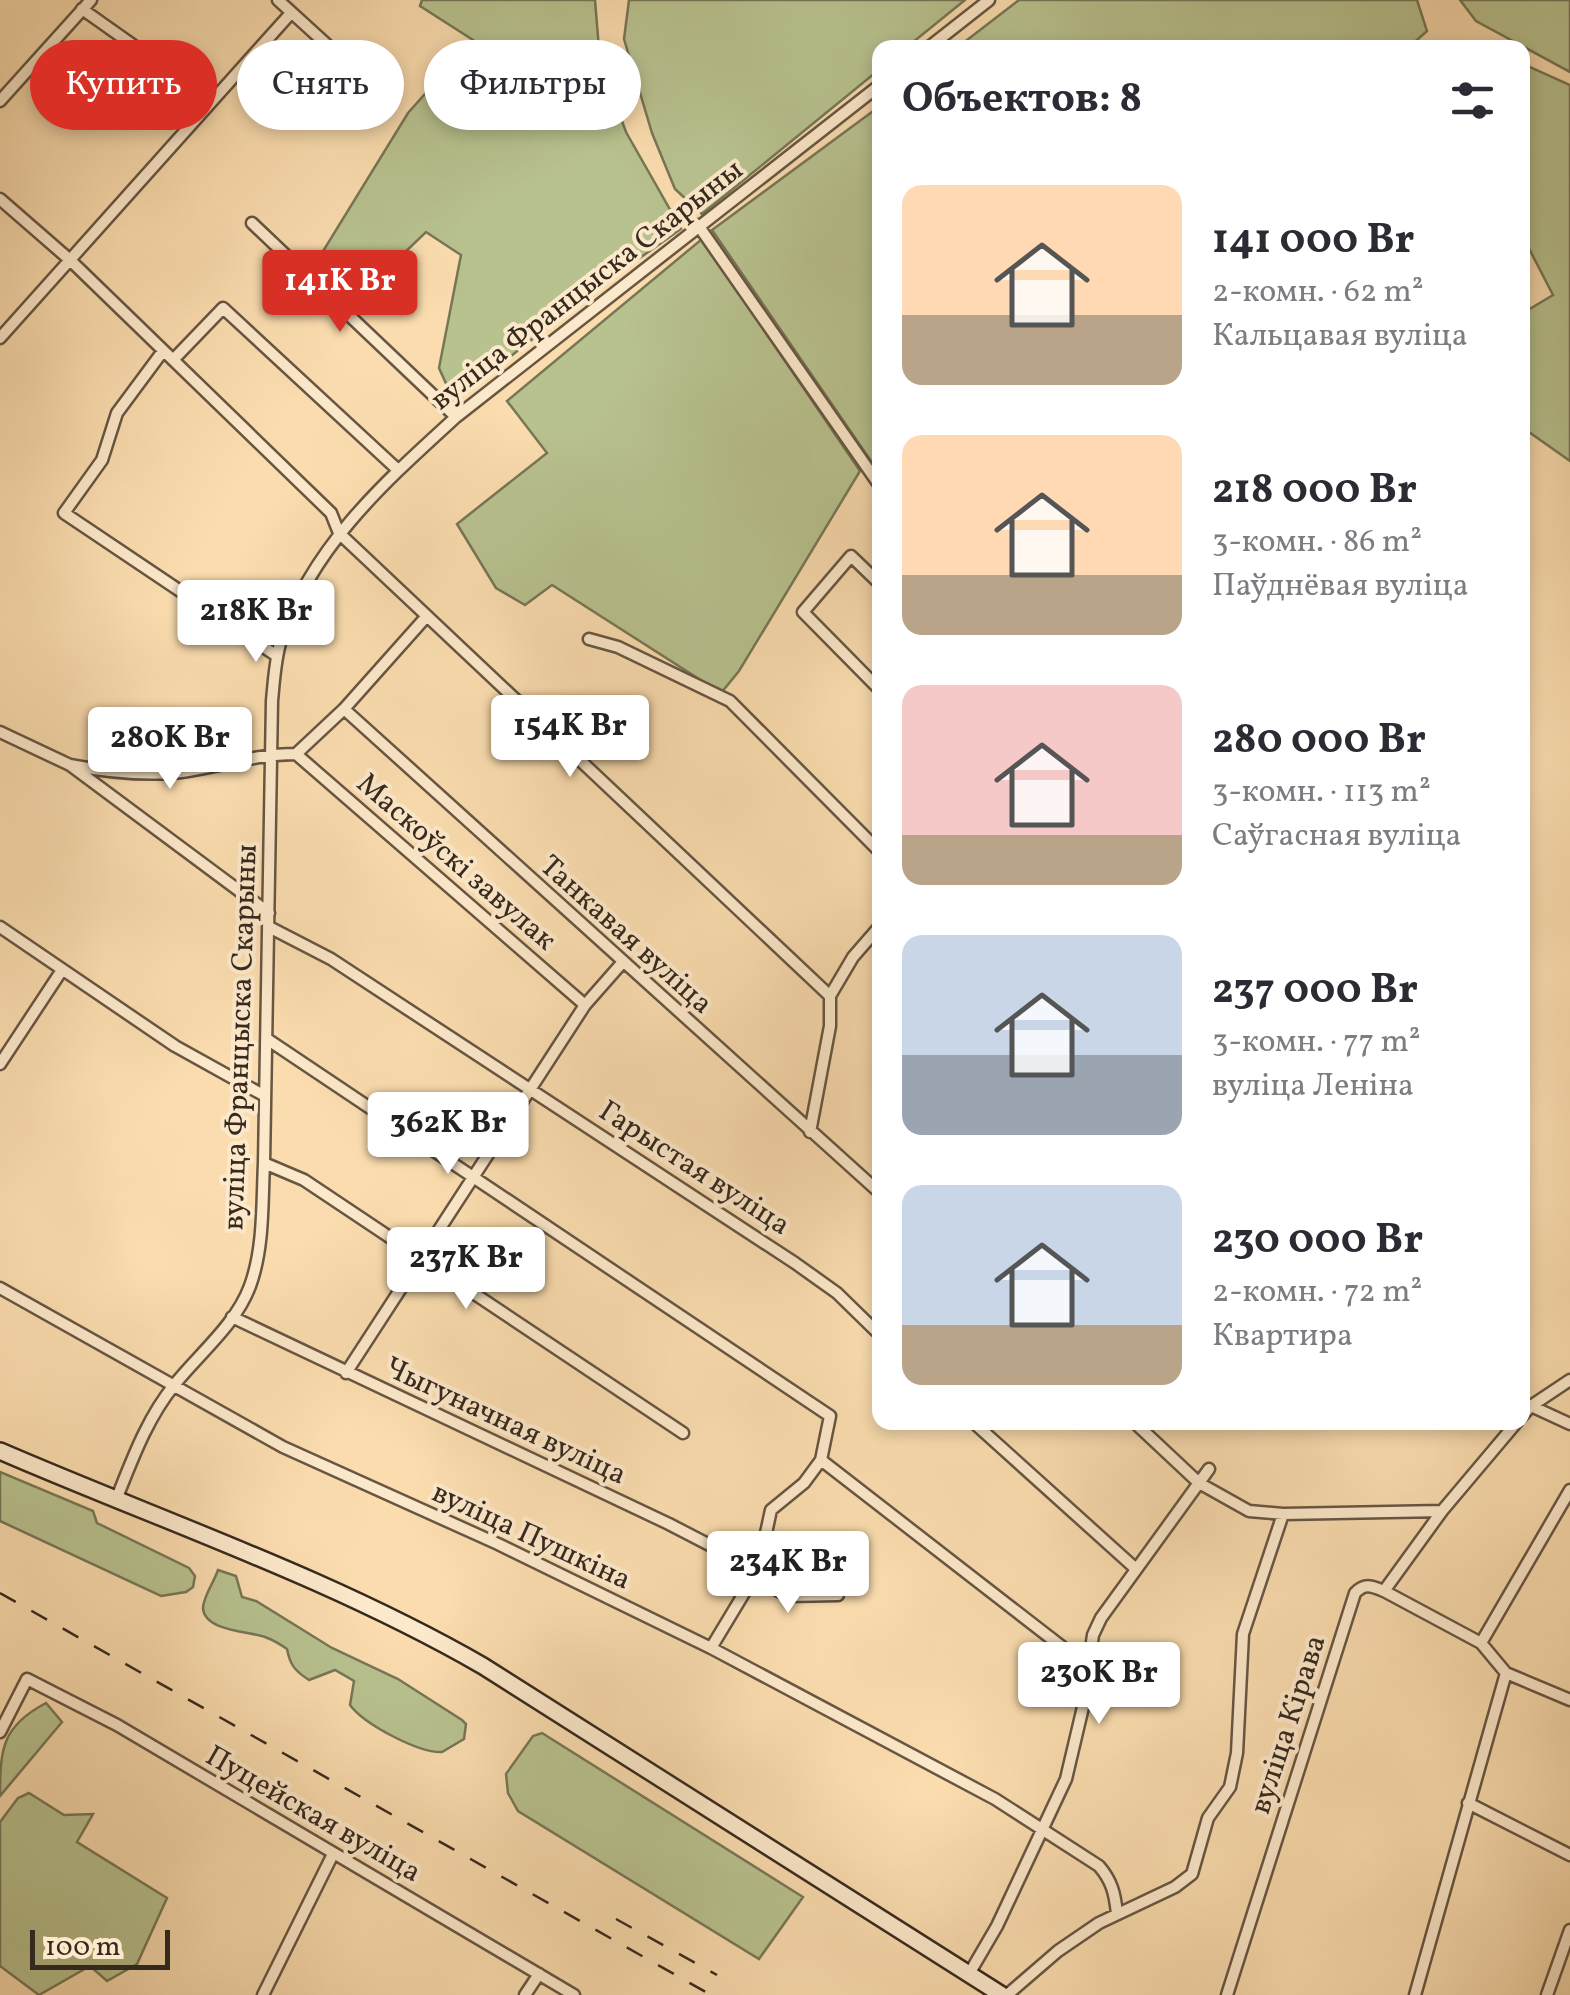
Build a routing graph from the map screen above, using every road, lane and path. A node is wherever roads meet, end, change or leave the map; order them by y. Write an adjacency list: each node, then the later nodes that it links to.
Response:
1 (278, 0): 4 (street)
2 (989, 0): 7 (street)
3 (87, 5): 5 (street); 10 (street)
4 (291, 12): 6 (street); 9 (street)
5 (133, 40)
6 (322, 40)
7 (938, 40)
8 (872, 91): 14 (street, вуліца Францыска Скарыны)
9 (217, 95)
10 (0, 101)
11 (186, 130): 15 (street)
12 (0, 199): 15 (street)
13 (252, 223): 19 (street)
14 (698, 225): 19 (street, вуліца Францыска Скарыны); 21 (street)
15 (70, 260): 16 (street); 17 (street)
16 (0, 338)
17 (163, 351): 18 (street); 26 (street)
18 (173, 360): 20 (street); 22 (street)
19 (456, 417): 20 (street, вуліца Францыска Скарыны)
20 (398, 470): 22 (street, вуліца Францыска Скарыны)
21 (872, 475)
22 (339, 533): 24 (street); 26 (street, вуліца Францыска Скарыны)
23 (872, 577): 27 (street)
24 (426, 616): 28 (street); 40 (street)
25 (589, 638): 33 (street)
26 (277, 656): 30 (street, вуліца Францыска Скарыны)
27 (872, 682)
28 (344, 709): 31 (street); 38 (street, Танкавая вуліца)
29 (0, 732): 32 (street)
30 (270, 754): 31 (street); 32 (street); 34 (street, вуліца Францыска Скарыны)
31 (296, 754): 41 (street, Маскоўскі завулак)
32 (70, 765): 34 (street)
33 (872, 844)
34 (269, 913): 35 (street, вуліца Францыска Скарыны)
35 (269, 927): 42 (street, вуліца Францыска Скарыны); 44 (street, Гарыстая вуліца)
36 (0, 928): 39 (street)
37 (872, 935): 40 (street)
38 (622, 963): 41 (street); 46 (street, Танкавая вуліца)
39 (62, 970): 43 (street); 45 (street)
40 (830, 996): 46 (street)
41 (584, 1005): 44 (street)
42 (267, 1039): 45 (street, вуліца Францыска Скарыны); 48 (street)
43 (0, 1064)
44 (528, 1090): 48 (street); 53 (street, Гарыстая вуліца)
45 (265, 1096): 47 (street, вуліца Францыска Скарыны)
46 (810, 1132): 49 (street, Танкавая вуліца)
47 (264, 1164): 50 (street); 52 (street, вуліца Францыска Скарыны)
48 (473, 1175): 50 (street); 64 (street)
49 (872, 1186)
50 (423, 1258): 54 (street); 62 (street)
51 (0, 1288): 56 (street, вуліца Пушкіна)
52 (232, 1317): 54 (street, Чыгуначная вуліца); 56 (street, вуліца Францыска Скарыны)
53 (872, 1328)
54 (346, 1372): 72 (street, Чыгуначная вуліца)
55 (1570, 1380): 57 (street)
56 (174, 1386): 68 (street, вуліца Францыска Скарыны); 76 (street, вуліца Пушкіна)
57 (1531, 1406): 58 (street)
58 (1570, 1424)
59 (982, 1430): 71 (street)
60 (1143, 1430): 66 (street)
61 (1509, 1430): 69 (street, вуліца Кірава)
62 (683, 1433)
63 (0, 1451): 68 (street)
64 (821, 1460): 72 (street); 77 (street)
65 (1210, 1468): 66 (street)
66 (1198, 1482): 70 (street); 71 (street)
67 (1570, 1490): 75 (street)
68 (116, 1500): 88 (street)
69 (1442, 1511): 70 (street); 73 (street, вуліца Кірава)
70 (1283, 1514): 85 (street)
71 (1136, 1569): 77 (street)
72 (756, 1573): 74 (street, Чыгуначная вуліца); 76 (street)
73 (1384, 1591): 75 (street); 93 (street, вуліца Кірава)
74 (838, 1595)
75 (1481, 1643): 78 (street)
76 (711, 1648): 82 (street, вуліца Пушкіна)
77 (1088, 1667): 82 (street)
78 (1506, 1673): 79 (street); 81 (street)
79 (1570, 1700)
80 (0, 1732): 83 (street, Пуцейская вуліца)
81 (1468, 1803): 84 (street); 94 (street)
82 (1045, 1830): 85 (street, вуліца Пушкіна); 88 (street)
83 (334, 1854): 87 (street, Пуцейская вуліца); 89 (street)
84 (1570, 1856)
85 (1117, 1914): 92 (street)
86 (1570, 1930): 95 (street)
87 (539, 1974): 90 (street); 91 (street, Пуцейская вуліца)
88 (968, 1974): 92 (street)
89 (263, 1995)
90 (525, 1995)
91 (574, 1995)
92 (1005, 1995)
93 (1227, 1995)
94 (1415, 1995)
95 (1548, 1995)

